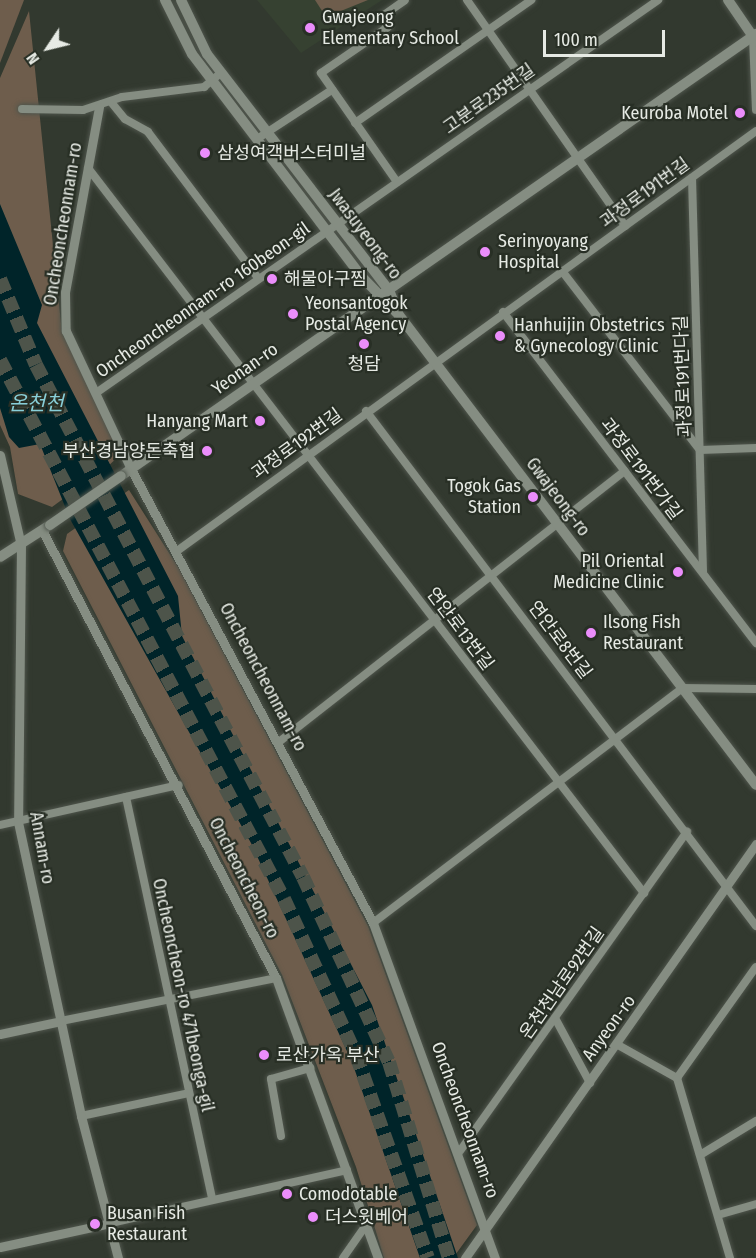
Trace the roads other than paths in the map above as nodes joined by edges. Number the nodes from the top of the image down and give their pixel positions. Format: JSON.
{"nodes":[{"id":1,"x":165,"y":0,"type":"edge"},
{"id":2,"x":181,"y":0,"type":"edge"},
{"id":3,"x":405,"y":0,"type":"edge"},
{"id":4,"x":467,"y":0,"type":"edge"},
{"id":5,"x":531,"y":0,"type":"edge"},
{"id":6,"x":657,"y":0,"type":"edge"},
{"id":7,"x":728,"y":0,"type":"edge"},
{"id":8,"x":488,"y":30,"type":"junction"},
{"id":9,"x":755,"y":37,"type":"edge"},
{"id":10,"x":222,"y":72,"type":"junction"},
{"id":11,"x":212,"y":80,"type":"junction"},
{"id":12,"x":530,"y":89,"type":"junction"},
{"id":13,"x":332,"y":90,"type":"junction"},
{"id":14,"x":111,"y":102,"type":"junction"},
{"id":15,"x":99,"y":107,"type":"junction"},
{"id":16,"x":22,"y":109,"type":"dead end"},
{"id":17,"x":756,"y":110,"type":"edge"},
{"id":18,"x":355,"y":123,"type":"junction"},
{"id":19,"x":756,"y":131,"type":"edge"},
{"id":20,"x":267,"y":132,"type":"junction"},
{"id":21,"x":256,"y":139,"type":"junction"},
{"id":22,"x":578,"y":158,"type":"junction"},
{"id":23,"x":88,"y":168,"type":"junction"},
{"id":24,"x":692,"y":178,"type":"junction"},
{"id":25,"x":397,"y":182,"type":"junction"},
{"id":26,"x":625,"y":226,"type":"junction"},
{"id":27,"x":332,"y":227,"type":"junction"},
{"id":28,"x":562,"y":271,"type":"junction"},
{"id":29,"x":258,"y":278,"type":"junction"},
{"id":30,"x":389,"y":290,"type":"junction"},
{"id":31,"x":378,"y":297,"type":"junction"},
{"id":32,"x":503,"y":312,"type":"junction"},
{"id":33,"x":399,"y":315,"type":"junction"},
{"id":34,"x":202,"y":316,"type":"junction"},
{"id":35,"x":434,"y":362,"type":"junction"},
{"id":36,"x":253,"y":383,"type":"junction"},
{"id":37,"x":96,"y":393,"type":"junction"},
{"id":38,"x":366,"y":411,"type":"junction"},
{"id":39,"x":756,"y":448,"type":"edge"},
{"id":40,"x":700,"y":450,"type":"junction"},
{"id":41,"x":308,"y":454,"type":"junction"},
{"id":42,"x":0,"y":455,"type":"edge"},
{"id":43,"x":131,"y":469,"type":"junction"},
{"id":44,"x":624,"y":471,"type":"junction"},
{"id":45,"x":557,"y":523,"type":"junction"},
{"id":46,"x":45,"y":528,"type":"junction"},
{"id":47,"x":21,"y":545,"type":"junction"},
{"id":48,"x":177,"y":551,"type":"junction"},
{"id":49,"x":0,"y":557,"type":"edge"},
{"id":50,"x":703,"y":574,"type":"junction"},
{"id":51,"x":491,"y":575,"type":"junction"},
{"id":52,"x":434,"y":618,"type":"junction"},
{"id":53,"x":756,"y":643,"type":"edge"},
{"id":54,"x":683,"y":688,"type":"junction"},
{"id":55,"x":756,"y":689,"type":"edge"},
{"id":56,"x":615,"y":737,"type":"junction"},
{"id":57,"x":279,"y":742,"type":"junction"},
{"id":58,"x":558,"y":780,"type":"junction"},
{"id":59,"x":179,"y":785,"type":"junction"},
{"id":60,"x":756,"y":785,"type":"edge"},
{"id":61,"x":126,"y":797,"type":"junction"},
{"id":62,"x":18,"y":822,"type":"junction"},
{"id":63,"x":0,"y":825,"type":"edge"},
{"id":64,"x":687,"y":831,"type":"junction"},
{"id":65,"x":756,"y":844,"type":"edge"},
{"id":66,"x":730,"y":888,"type":"junction"},
{"id":67,"x":644,"y":893,"type":"junction"},
{"id":68,"x":373,"y":923,"type":"junction"},
{"id":69,"x":756,"y":926,"type":"edge"},
{"id":70,"x":756,"y":967,"type":"edge"},
{"id":71,"x":276,"y":978,"type":"junction"},
{"id":72,"x":169,"y":999,"type":"junction"},
{"id":73,"x":555,"y":1018,"type":"junction"},
{"id":74,"x":61,"y":1021,"type":"junction"},
{"id":75,"x":0,"y":1034,"type":"edge"},
{"id":76,"x":618,"y":1045,"type":"junction"},
{"id":77,"x":310,"y":1068,"type":"junction"},
{"id":78,"x":678,"y":1078,"type":"junction"},
{"id":79,"x":590,"y":1083,"type":"junction"},
{"id":80,"x":189,"y":1093,"type":"junction"},
{"id":81,"x":81,"y":1116,"type":"junction"},
{"id":82,"x":756,"y":1121,"type":"edge"},
{"id":83,"x":280,"y":1136,"type":"dead end"},
{"id":84,"x":460,"y":1151,"type":"junction"},
{"id":85,"x":700,"y":1155,"type":"junction"},
{"id":86,"x":347,"y":1170,"type":"junction"},
{"id":87,"x":212,"y":1199,"type":"junction"},
{"id":88,"x":756,"y":1204,"type":"edge"},
{"id":89,"x":718,"y":1215,"type":"junction"},
{"id":90,"x":106,"y":1224,"type":"junction"},
{"id":91,"x":366,"y":1225,"type":"junction"},
{"id":92,"x":486,"y":1228,"type":"junction"},
{"id":93,"x":0,"y":1247,"type":"edge"},
{"id":94,"x":118,"y":1258,"type":"edge"},
{"id":95,"x":343,"y":1258,"type":"edge"},
{"id":96,"x":378,"y":1258,"type":"edge"},
{"id":97,"x":465,"y":1258,"type":"edge"},
{"id":98,"x":495,"y":1258,"type":"edge"},
{"id":99,"x":730,"y":1258,"type":"edge"}],
"edges":[{"from":1,"to":11,"type":"main road","name":"Jwasuyeong-ro"},
{"from":2,"to":10,"type":"main road","name":"Jwasuyeong-ro"},
{"from":3,"to":13,"type":"street"},
{"from":4,"to":8,"type":"street"},
{"from":5,"to":8,"type":"street"},
{"from":6,"to":12,"type":"street","name":"고분로235번길"},
{"from":7,"to":9,"type":"main road"},
{"from":8,"to":12,"type":"street"},
{"from":8,"to":18,"type":"street"},
{"from":9,"to":17,"type":"street"},
{"from":9,"to":22,"type":"main road"},
{"from":10,"to":11,"type":"street"},
{"from":10,"to":20,"type":"main road","name":"Jwasuyeong-ro"},
{"from":11,"to":14,"type":"street"},
{"from":11,"to":21,"type":"main road","name":"Jwasuyeong-ro"},
{"from":12,"to":22,"type":"street"},
{"from":12,"to":25,"type":"street","name":"고분로235번길"},
{"from":13,"to":18,"type":"street"},
{"from":13,"to":20,"type":"street"},
{"from":14,"to":15,"type":"street"},
{"from":14,"to":29,"type":"street"},
{"from":15,"to":16,"type":"street"},
{"from":15,"to":23,"type":"street","name":"Oncheoncheonnam-ro"},
{"from":18,"to":25,"type":"street"},
{"from":19,"to":24,"type":"street","name":"과정로191번길"},
{"from":20,"to":21,"type":"street"},
{"from":20,"to":27,"type":"main road","name":"Jwasuyeong-ro"},
{"from":21,"to":27,"type":"main road","name":"Jwasuyeong-ro"},
{"from":22,"to":26,"type":"street"},
{"from":22,"to":30,"type":"main road"},
{"from":23,"to":34,"type":"street","name":"연안로13번길"},
{"from":23,"to":37,"type":"street","name":"Oncheoncheonnam-ro"},
{"from":24,"to":26,"type":"street","name":"과정로191번길"},
{"from":24,"to":40,"type":"street","name":"과정로191번다길"},
{"from":25,"to":27,"type":"street","name":"고분로235번길"},
{"from":26,"to":28,"type":"street","name":"과정로191번길"},
{"from":27,"to":29,"type":"street","name":"Oncheoncheonnam-ro 160beon-gil"},
{"from":27,"to":30,"type":"main road","name":"Jwasuyeong-ro"},
{"from":27,"to":31,"type":"main road","name":"Jwasuyeong-ro"},
{"from":28,"to":32,"type":"street","name":"과정로191번길"},
{"from":28,"to":40,"type":"street"},
{"from":29,"to":34,"type":"street","name":"Oncheoncheonnam-ro 160beon-gil"},
{"from":30,"to":31,"type":"main road"},
{"from":30,"to":33,"type":"main road","name":"Jwasuyeong-ro"},
{"from":31,"to":33,"type":"main road","name":"Jwasuyeong-ro"},
{"from":31,"to":36,"type":"main road","name":"Yeonan-ro"},
{"from":32,"to":35,"type":"street","name":"과정로191번길"},
{"from":32,"to":44,"type":"street","name":"과정로191번가길"},
{"from":33,"to":35,"type":"main road","name":"Gwajeong-ro"},
{"from":34,"to":36,"type":"street","name":"연안로13번길"},
{"from":34,"to":37,"type":"street","name":"Oncheoncheonnam-ro 160beon-gil"},
{"from":35,"to":38,"type":"street","name":"과정로192번길"},
{"from":35,"to":45,"type":"main road","name":"Gwajeong-ro"},
{"from":36,"to":41,"type":"street","name":"연안로13번길"},
{"from":36,"to":43,"type":"main road","name":"Yeonan-ro"},
{"from":37,"to":43,"type":"street","name":"Oncheoncheonnam-ro"},
{"from":38,"to":41,"type":"street","name":"과정로192번길"},
{"from":38,"to":51,"type":"street","name":"연안로8번길"},
{"from":39,"to":40,"type":"street"},
{"from":40,"to":50,"type":"street","name":"과정로191번다길"},
{"from":41,"to":48,"type":"street","name":"과정로192번길"},
{"from":41,"to":52,"type":"street","name":"연안로13번길"},
{"from":42,"to":47,"type":"street"},
{"from":43,"to":46,"type":"main road","name":"Yeonan-ro","bridge":true},
{"from":43,"to":48,"type":"street","name":"Oncheoncheonnam-ro"},
{"from":44,"to":45,"type":"street"},
{"from":44,"to":50,"type":"street","name":"과정로191번가길"},
{"from":45,"to":51,"type":"street"},
{"from":45,"to":54,"type":"main road","name":"Gwajeong-ro"},
{"from":46,"to":47,"type":"main road"},
{"from":46,"to":59,"type":"street","name":"Oncheoncheon-ro"},
{"from":47,"to":49,"type":"main road"},
{"from":47,"to":62,"type":"street","name":"Annam-ro"},
{"from":48,"to":57,"type":"street","name":"Oncheoncheonnam-ro"},
{"from":50,"to":53,"type":"street","name":"과정로191번가길"},
{"from":51,"to":52,"type":"street"},
{"from":51,"to":56,"type":"street","name":"연안로8번길"},
{"from":52,"to":57,"type":"street"},
{"from":52,"to":58,"type":"street","name":"연안로13번길"},
{"from":54,"to":55,"type":"street"},
{"from":54,"to":56,"type":"street"},
{"from":54,"to":60,"type":"main road","name":"Gwajeong-ro"},
{"from":56,"to":58,"type":"street"},
{"from":56,"to":64,"type":"street","name":"연안로8번길"},
{"from":57,"to":68,"type":"street","name":"Oncheoncheonnam-ro"},
{"from":58,"to":67,"type":"street","name":"연안로13번길"},
{"from":58,"to":68,"type":"street"},
{"from":59,"to":61,"type":"street"},
{"from":59,"to":71,"type":"street","name":"Oncheoncheon-ro"},
{"from":61,"to":62,"type":"street"},
{"from":61,"to":72,"type":"street","name":"Oncheoncheon-ro 471beonga-gil"},
{"from":62,"to":63,"type":"street"},
{"from":62,"to":74,"type":"street","name":"Annam-ro"},
{"from":64,"to":66,"type":"street","name":"연안로8번길"},
{"from":64,"to":67,"type":"street","name":"온천천남로92번길"},
{"from":65,"to":66,"type":"street","name":"Anyeon-ro"},
{"from":66,"to":69,"type":"street","name":"연안로8번길"},
{"from":66,"to":76,"type":"street","name":"Anyeon-ro"},
{"from":67,"to":73,"type":"street","name":"온천천남로92번길"},
{"from":68,"to":84,"type":"street","name":"Oncheoncheonnam-ro"},
{"from":70,"to":78,"type":"street"},
{"from":71,"to":72,"type":"street"},
{"from":71,"to":77,"type":"street","name":"Oncheoncheon-ro"},
{"from":72,"to":74,"type":"street"},
{"from":72,"to":80,"type":"street","name":"Oncheoncheon-ro 471beonga-gil"},
{"from":73,"to":79,"type":"street"},
{"from":73,"to":84,"type":"street","name":"온천천남로92번길"},
{"from":74,"to":75,"type":"street"},
{"from":74,"to":81,"type":"street","name":"Annam-ro"},
{"from":76,"to":78,"type":"street"},
{"from":76,"to":79,"type":"street","name":"Anyeon-ro"},
{"from":77,"to":83,"type":"street"},
{"from":77,"to":86,"type":"street","name":"Oncheoncheon-ro"},
{"from":78,"to":85,"type":"street"},
{"from":79,"to":92,"type":"street","name":"Anyeon-ro"},
{"from":80,"to":81,"type":"street"},
{"from":80,"to":87,"type":"street","name":"Oncheoncheon-ro 471beonga-gil"},
{"from":81,"to":90,"type":"street","name":"Annam-ro"},
{"from":82,"to":85,"type":"street"},
{"from":84,"to":92,"type":"street","name":"Oncheoncheonnam-ro"},
{"from":85,"to":89,"type":"street"},
{"from":86,"to":87,"type":"street"},
{"from":86,"to":91,"type":"street","name":"Oncheoncheon-ro"},
{"from":87,"to":90,"type":"street"},
{"from":88,"to":89,"type":"street"},
{"from":89,"to":99,"type":"street"},
{"from":90,"to":93,"type":"street"},
{"from":90,"to":94,"type":"street","name":"Annam-ro"},
{"from":91,"to":95,"type":"street"},
{"from":91,"to":96,"type":"street","name":"Oncheoncheon-ro"},
{"from":92,"to":97,"type":"street","name":"Anyeon-ro"},
{"from":92,"to":98,"type":"street","name":"Oncheoncheonnam-ro"}]}
